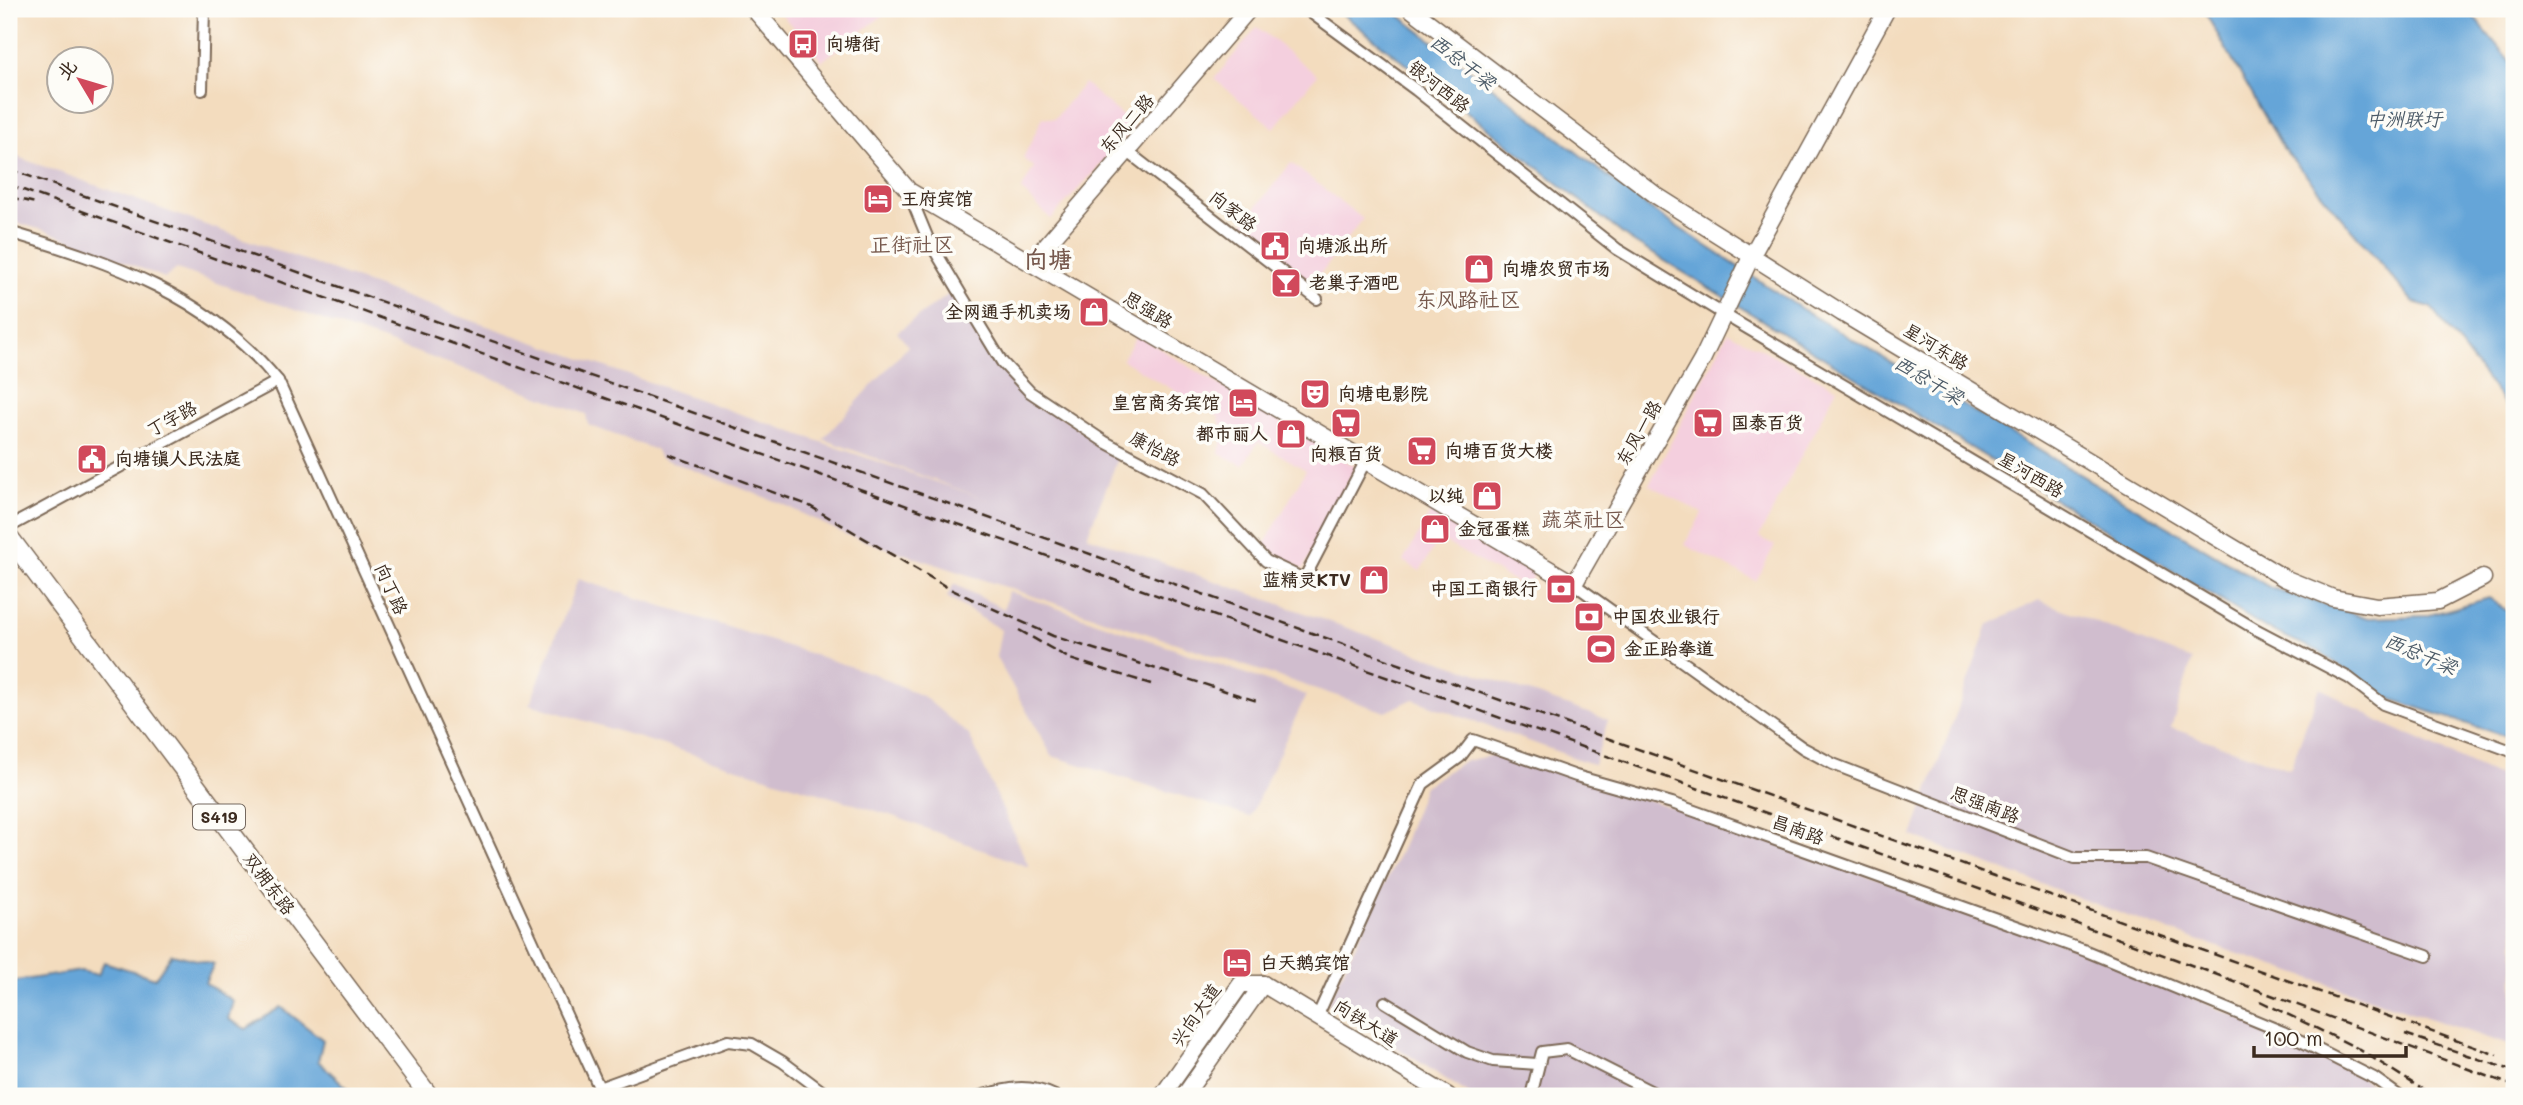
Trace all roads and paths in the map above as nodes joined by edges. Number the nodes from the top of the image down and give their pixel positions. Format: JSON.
{"nodes":[{"id":1,"x":204,"y":9,"type":"edge"},
{"id":2,"x":754,"y":9,"type":"edge"},
{"id":3,"x":1249,"y":9,"type":"edge"},
{"id":4,"x":1306,"y":9,"type":"edge"},
{"id":5,"x":1411,"y":9,"type":"edge"},
{"id":6,"x":1887,"y":9,"type":"edge"},
{"id":7,"x":201,"y":90,"type":"dead end"},
{"id":8,"x":1128,"y":152,"type":"junction"},
{"id":9,"x":909,"y":191,"type":"junction"},
{"id":10,"x":1548,"y":194,"type":"joint"},
{"id":11,"x":9,"y":232,"type":"edge"},
{"id":12,"x":1031,"y":263,"type":"junction"},
{"id":13,"x":1749,"y":263,"type":"junction"},
{"id":14,"x":1317,"y":299,"type":"dead end"},
{"id":15,"x":1725,"y":315,"type":"junction"},
{"id":16,"x":278,"y":382,"type":"junction"},
{"id":17,"x":1366,"y":460,"type":"junction"},
{"id":18,"x":9,"y":527,"type":"edge"},
{"id":19,"x":9,"y":537,"type":"edge"},
{"id":20,"x":2483,"y":578,"type":"dead end"},
{"id":21,"x":1574,"y":584,"type":"junction"},
{"id":22,"x":2514,"y":752,"type":"edge"},
{"id":23,"x":2427,"y":956,"type":"dead end"},
{"id":24,"x":1263,"y":984,"type":"junction"},
{"id":25,"x":1385,"y":1002,"type":"dead end"},
{"id":26,"x":1318,"y":1015,"type":"junction"},
{"id":27,"x":1537,"y":1064,"type":"junction"},
{"id":28,"x":601,"y":1092,"type":"edge"},
{"id":29,"x":429,"y":1096,"type":"edge"},
{"id":30,"x":847,"y":1096,"type":"edge"},
{"id":31,"x":980,"y":1096,"type":"edge"},
{"id":32,"x":1055,"y":1096,"type":"edge"},
{"id":33,"x":1162,"y":1096,"type":"edge"},
{"id":34,"x":1184,"y":1096,"type":"edge"},
{"id":35,"x":1448,"y":1096,"type":"edge"},
{"id":36,"x":1531,"y":1096,"type":"edge"},
{"id":37,"x":1660,"y":1096,"type":"edge"},
{"id":38,"x":2399,"y":1096,"type":"edge"}],
"edges":[{"from":1,"to":7,"type":"street"},
{"from":2,"to":9,"type":"street","name":"思强路"},
{"from":3,"to":8,"type":"street","name":"东风二路"},
{"from":4,"to":10,"type":"street","name":"银河西路"},
{"from":5,"to":13,"type":"street","name":"星河东路"},
{"from":6,"to":13,"type":"street"},
{"from":8,"to":12,"type":"street","name":"东风二路"},
{"from":8,"to":14,"type":"street","name":"向家路"},
{"from":9,"to":12,"type":"street","name":"思强路"},
{"from":9,"to":17,"type":"street","name":"康怡路"},
{"from":10,"to":15,"type":"street","name":"星河西路"},
{"from":11,"to":16,"type":"street","name":"向丁路"},
{"from":12,"to":17,"type":"street","name":"思强路"},
{"from":13,"to":15,"type":"street","name":"东风一路"},
{"from":13,"to":20,"type":"street","name":"星河东路"},
{"from":15,"to":21,"type":"street","name":"东风一路"},
{"from":15,"to":22,"type":"street","name":"星河西路"},
{"from":16,"to":18,"type":"street","name":"丁字路"},
{"from":16,"to":28,"type":"street","name":"向丁路"},
{"from":17,"to":21,"type":"street","name":"思强路"},
{"from":19,"to":29,"type":"main road","name":"双拥东路","number":"S419"},
{"from":21,"to":23,"type":"street","name":"思强南路"},
{"from":24,"to":26,"type":"street","name":"向铁大道"},
{"from":24,"to":33,"type":"street","name":"兴向大道"},
{"from":24,"to":34,"type":"street"},
{"from":25,"to":27,"type":"street"},
{"from":26,"to":35,"type":"street","name":"向铁大道"},
{"from":26,"to":38,"type":"street","name":"昌南路"},
{"from":27,"to":36,"type":"street"},
{"from":27,"to":37,"type":"street"},
{"from":28,"to":30,"type":"street"},
{"from":31,"to":32,"type":"street"}]}
